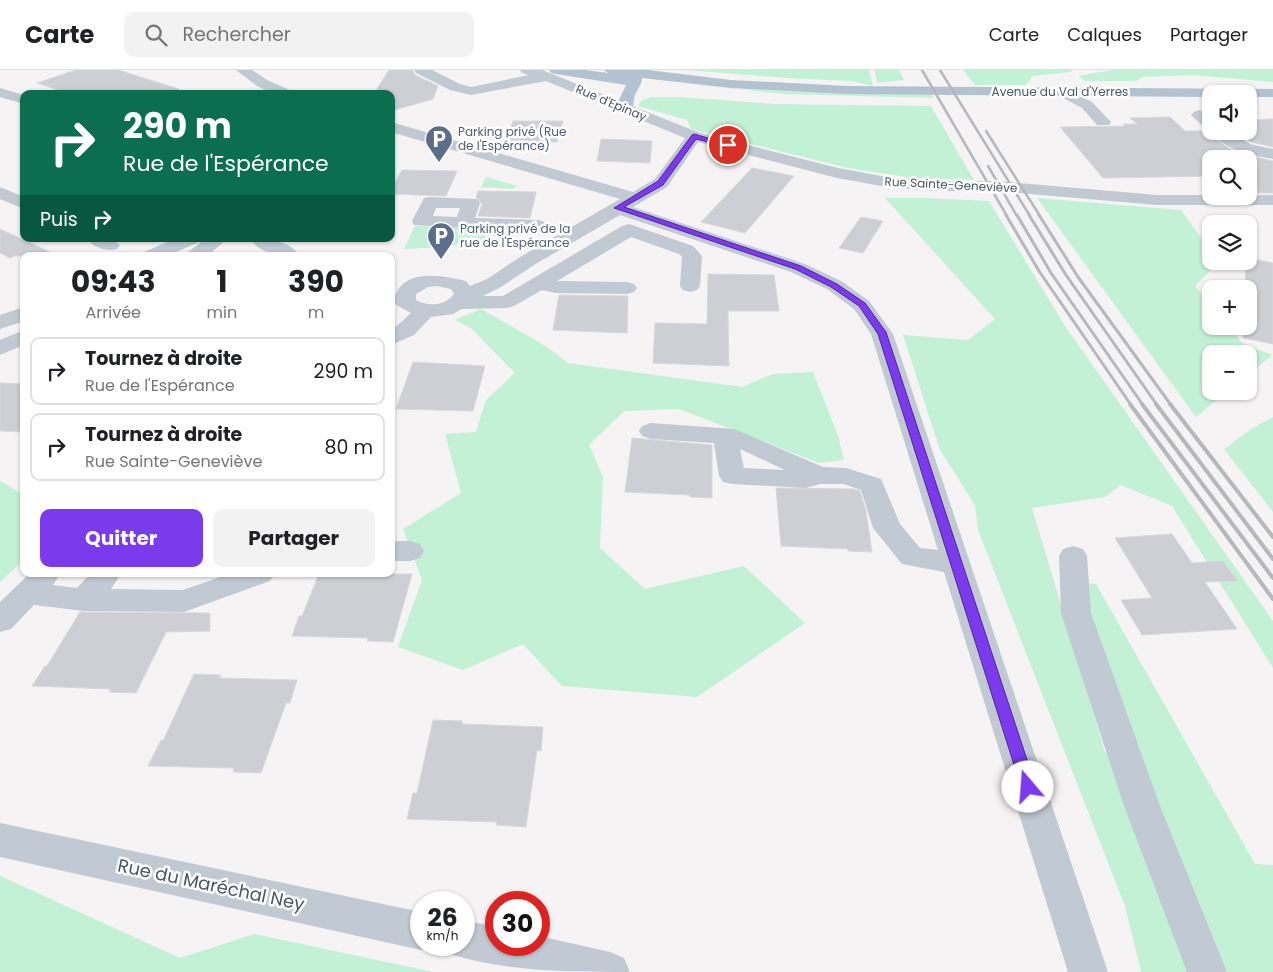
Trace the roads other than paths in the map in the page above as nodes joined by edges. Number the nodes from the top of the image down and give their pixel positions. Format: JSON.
{"nodes":[{"id":1,"x":243,"y":70,"type":"edge"},
{"id":2,"x":421,"y":70,"type":"edge"},
{"id":3,"x":528,"y":70,"type":"edge"},
{"id":4,"x":552,"y":73,"type":"edge"},
{"id":5,"x":612,"y":75,"type":"edge"},
{"id":6,"x":634,"y":78,"type":"junction"},
{"id":7,"x":679,"y":89,"type":"junction"},
{"id":8,"x":278,"y":90,"type":"edge"},
{"id":9,"x":1061,"y":91,"type":"junction"},
{"id":10,"x":0,"y":92,"type":"edge"},
{"id":11,"x":1273,"y":93,"type":"edge"},
{"id":12,"x":20,"y":99,"type":"edge"},
{"id":13,"x":1257,"y":99,"type":"edge"},
{"id":14,"x":1273,"y":99,"type":"edge"},
{"id":15,"x":605,"y":100,"type":"junction"},
{"id":16,"x":1080,"y":100,"type":"junction"},
{"id":17,"x":1202,"y":100,"type":"edge"},
{"id":18,"x":626,"y":103,"type":"junction"},
{"id":19,"x":1199,"y":115,"type":"dead end"},
{"id":20,"x":1202,"y":118,"type":"edge"},
{"id":21,"x":1103,"y":122,"type":"dead end"},
{"id":22,"x":395,"y":128,"type":"edge"},
{"id":23,"x":694,"y":136,"type":"junction"},
{"id":24,"x":1229,"y":140,"type":"edge"},
{"id":25,"x":1273,"y":154,"type":"edge"},
{"id":26,"x":0,"y":192,"type":"edge"},
{"id":27,"x":1273,"y":200,"type":"edge"},
{"id":28,"x":20,"y":202,"type":"edge"},
{"id":29,"x":626,"y":203,"type":"junction"},
{"id":30,"x":464,"y":223,"type":"dead end"},
{"id":31,"x":538,"y":226,"type":"dead end"},
{"id":32,"x":183,"y":242,"type":"edge"},
{"id":33,"x":213,"y":242,"type":"edge"},
{"id":34,"x":265,"y":242,"type":"edge"},
{"id":35,"x":696,"y":243,"type":"junction"},
{"id":36,"x":160,"y":252,"type":"edge"},
{"id":37,"x":200,"y":252,"type":"edge"},
{"id":38,"x":283,"y":252,"type":"edge"},
{"id":39,"x":527,"y":261,"type":"junction"},
{"id":40,"x":540,"y":283,"type":"junction"},
{"id":41,"x":408,"y":286,"type":"edge"},
{"id":42,"x":690,"y":286,"type":"dead end"},
{"id":43,"x":627,"y":288,"type":"dead end"},
{"id":44,"x":460,"y":300,"type":"junction"},
{"id":45,"x":426,"y":310,"type":"junction"},
{"id":46,"x":20,"y":315,"type":"edge"},
{"id":47,"x":0,"y":324,"type":"edge"},
{"id":48,"x":395,"y":336,"type":"edge"},
{"id":49,"x":20,"y":339,"type":"edge"},
{"id":50,"x":0,"y":348,"type":"edge"},
{"id":51,"x":652,"y":431,"type":"dead end"},
{"id":52,"x":725,"y":437,"type":"junction"},
{"id":53,"x":819,"y":475,"type":"junction"},
{"id":54,"x":1073,"y":556,"type":"dead end"},
{"id":55,"x":956,"y":563,"type":"junction"},
{"id":56,"x":104,"y":577,"type":"edge"},
{"id":57,"x":252,"y":577,"type":"edge"},
{"id":58,"x":36,"y":583,"type":"edge"},
{"id":59,"x":84,"y":600,"type":"junction"},
{"id":60,"x":0,"y":621,"type":"edge"},
{"id":61,"x":0,"y":840,"type":"edge"},
{"id":62,"x":410,"y":929,"type":"edge"},
{"id":63,"x":475,"y":942,"type":"edge"},
{"id":64,"x":610,"y":972,"type":"edge"},
{"id":65,"x":1088,"y":972,"type":"edge"},
{"id":66,"x":1207,"y":972,"type":"edge"}],
"edges":[{"from":1,"to":8,"type":"street"},
{"from":2,"to":4,"type":"street"},
{"from":3,"to":4,"type":"street","name":"Rue d'Epinay"},
{"from":4,"to":5,"type":"main road"},
{"from":4,"to":15,"type":"street","name":"Rue d'Epinay"},
{"from":5,"to":6,"type":"main road"},
{"from":5,"to":15,"type":"main road"},
{"from":6,"to":7,"type":"main road"},
{"from":6,"to":9,"type":"main road","name":"Avenue du Val d'Yerres"},
{"from":6,"to":18,"type":"main road"},
{"from":7,"to":16,"type":"main road","name":"Avenue du Val d'Yerres"},
{"from":7,"to":18,"type":"main road"},
{"from":9,"to":11,"type":"main road","name":"Avenue du Val d'Yerres"},
{"from":9,"to":16,"type":"street"},
{"from":10,"to":12,"type":"street"},
{"from":13,"to":14,"type":"main road"},
{"from":15,"to":18,"type":"street","name":"Rue d'Epinay"},
{"from":16,"to":17,"type":"main road","name":"Avenue du Val d'Yerres"},
{"from":16,"to":21,"type":"street"},
{"from":18,"to":23,"type":"street","name":"Rue d'Epinay"},
{"from":19,"to":20,"type":"street"},
{"from":22,"to":29,"type":"street"},
{"from":23,"to":27,"type":"street","name":"Rue Sainte-Geneviève"},
{"from":23,"to":29,"type":"street"},
{"from":24,"to":25,"type":"street"},
{"from":26,"to":28,"type":"street"},
{"from":29,"to":35,"type":"street"},
{"from":29,"to":39,"type":"street"},
{"from":30,"to":31,"type":"street"},
{"from":32,"to":36,"type":"street"},
{"from":33,"to":37,"type":"street"},
{"from":34,"to":38,"type":"street"},
{"from":35,"to":40,"type":"street"},
{"from":35,"to":42,"type":"street"},
{"from":35,"to":55,"type":"street"},
{"from":39,"to":41,"type":"street"},
{"from":39,"to":44,"type":"street"},
{"from":40,"to":43,"type":"street"},
{"from":40,"to":44,"type":"street"},
{"from":41,"to":44,"type":"street"},
{"from":41,"to":45,"type":"street"},
{"from":44,"to":45,"type":"street"},
{"from":45,"to":48,"type":"street"},
{"from":46,"to":47,"type":"street"},
{"from":49,"to":50,"type":"street"},
{"from":51,"to":52,"type":"street"},
{"from":52,"to":53,"type":"street"},
{"from":52,"to":53,"type":"street"},
{"from":53,"to":55,"type":"street"},
{"from":54,"to":66,"type":"street"},
{"from":55,"to":65,"type":"street"},
{"from":56,"to":59,"type":"street"},
{"from":57,"to":59,"type":"street"},
{"from":58,"to":59,"type":"street"},
{"from":58,"to":60,"type":"street"},
{"from":61,"to":62,"type":"street","name":"Rue du Maréchal Ney"},
{"from":63,"to":64,"type":"street"}]}
